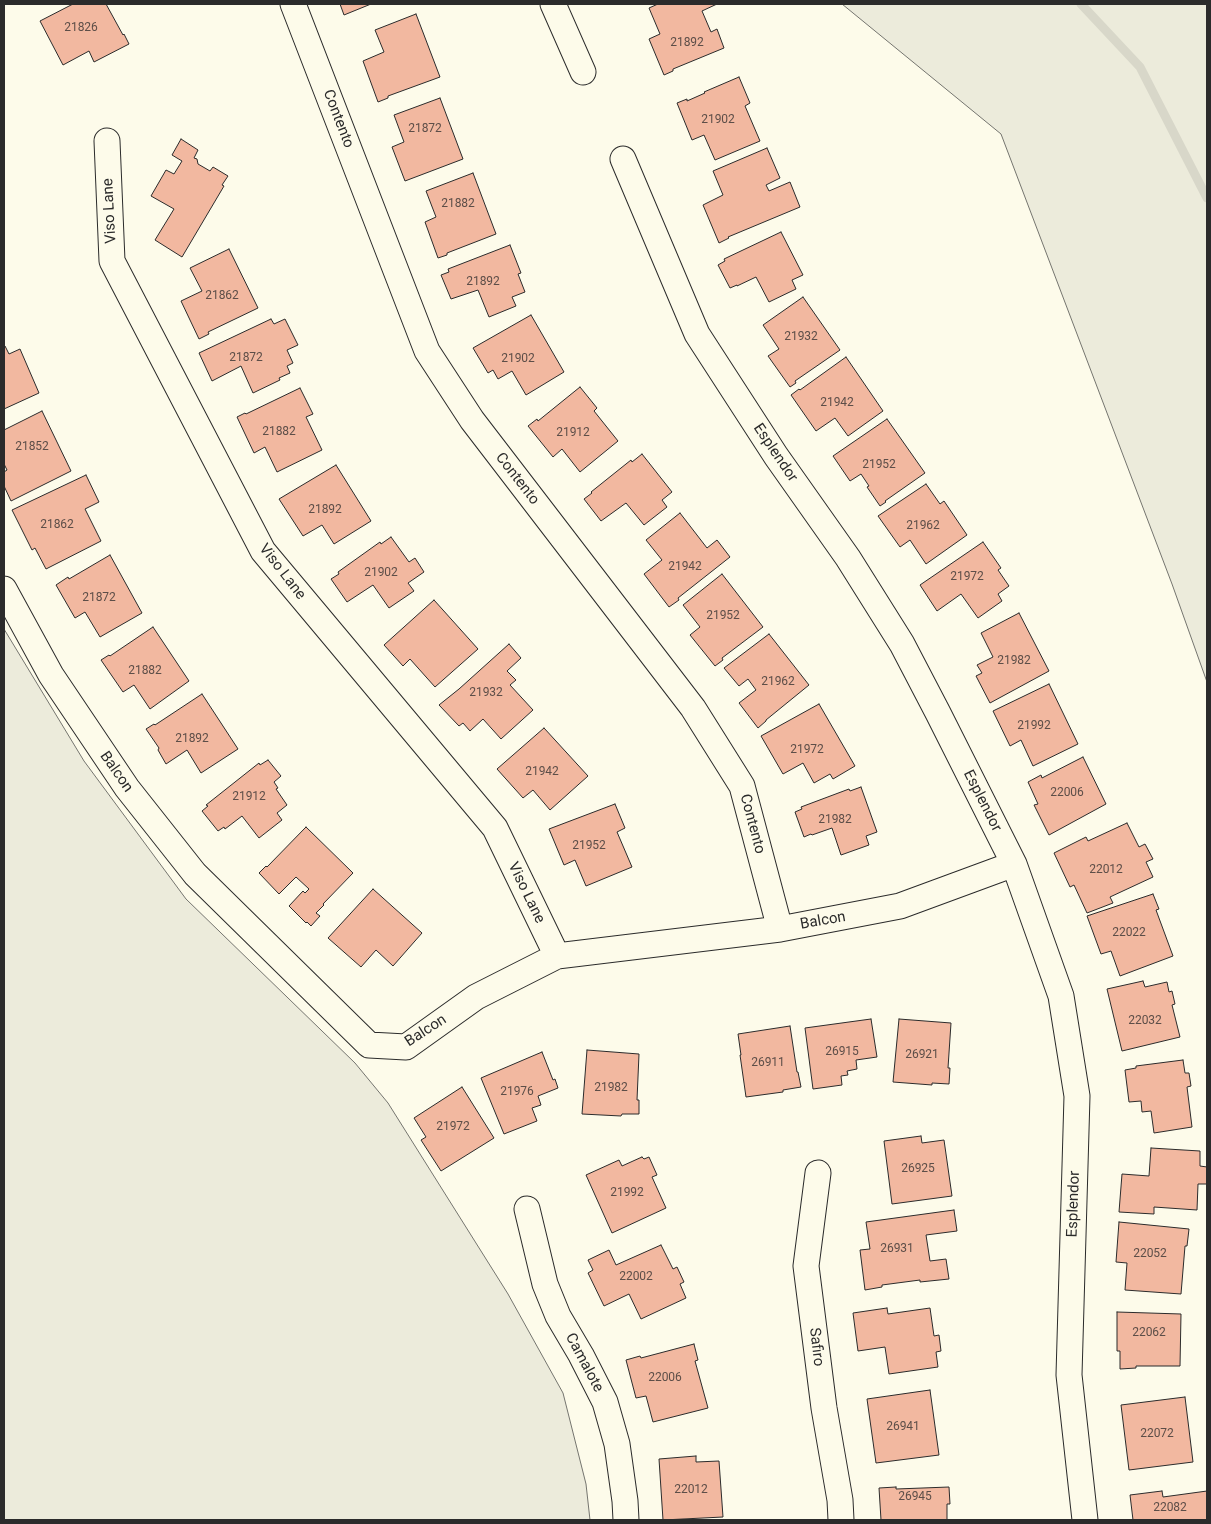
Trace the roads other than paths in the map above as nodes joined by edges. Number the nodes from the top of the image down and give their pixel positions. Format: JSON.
{"nodes":[{"id":1,"x":293,"y":4,"type":"edge"},
{"id":2,"x":553,"y":4,"type":"edge"},
{"id":3,"x":583,"y":72,"type":"dead end"},
{"id":4,"x":107,"y":141,"type":"dead end"},
{"id":5,"x":623,"y":159,"type":"dead end"},
{"id":6,"x":4,"y":589,"type":"edge"},
{"id":7,"x":1014,"y":864,"type":"junction"},
{"id":8,"x":780,"y":928,"type":"junction"},
{"id":9,"x":558,"y":956,"type":"junction"},
{"id":10,"x":818,"y":1173,"type":"dead end"},
{"id":11,"x":527,"y":1209,"type":"dead end"},
{"id":12,"x":626,"y":1520,"type":"edge"},
{"id":13,"x":842,"y":1520,"type":"edge"},
{"id":14,"x":1086,"y":1520,"type":"edge"}],
"edges":[{"from":1,"to":8,"type":"street","name":"Contento"},
{"from":2,"to":3,"type":"street"},
{"from":4,"to":9,"type":"street","name":"Viso Lane"},
{"from":5,"to":7,"type":"street","name":"Esplendor"},
{"from":6,"to":9,"type":"street","name":"Balcon"},
{"from":7,"to":8,"type":"street","name":"Balcon"},
{"from":7,"to":14,"type":"street","name":"Esplendor"},
{"from":8,"to":9,"type":"street","name":"Balcon"},
{"from":10,"to":13,"type":"street","name":"Safiro"},
{"from":11,"to":12,"type":"street","name":"Camalote"}]}
